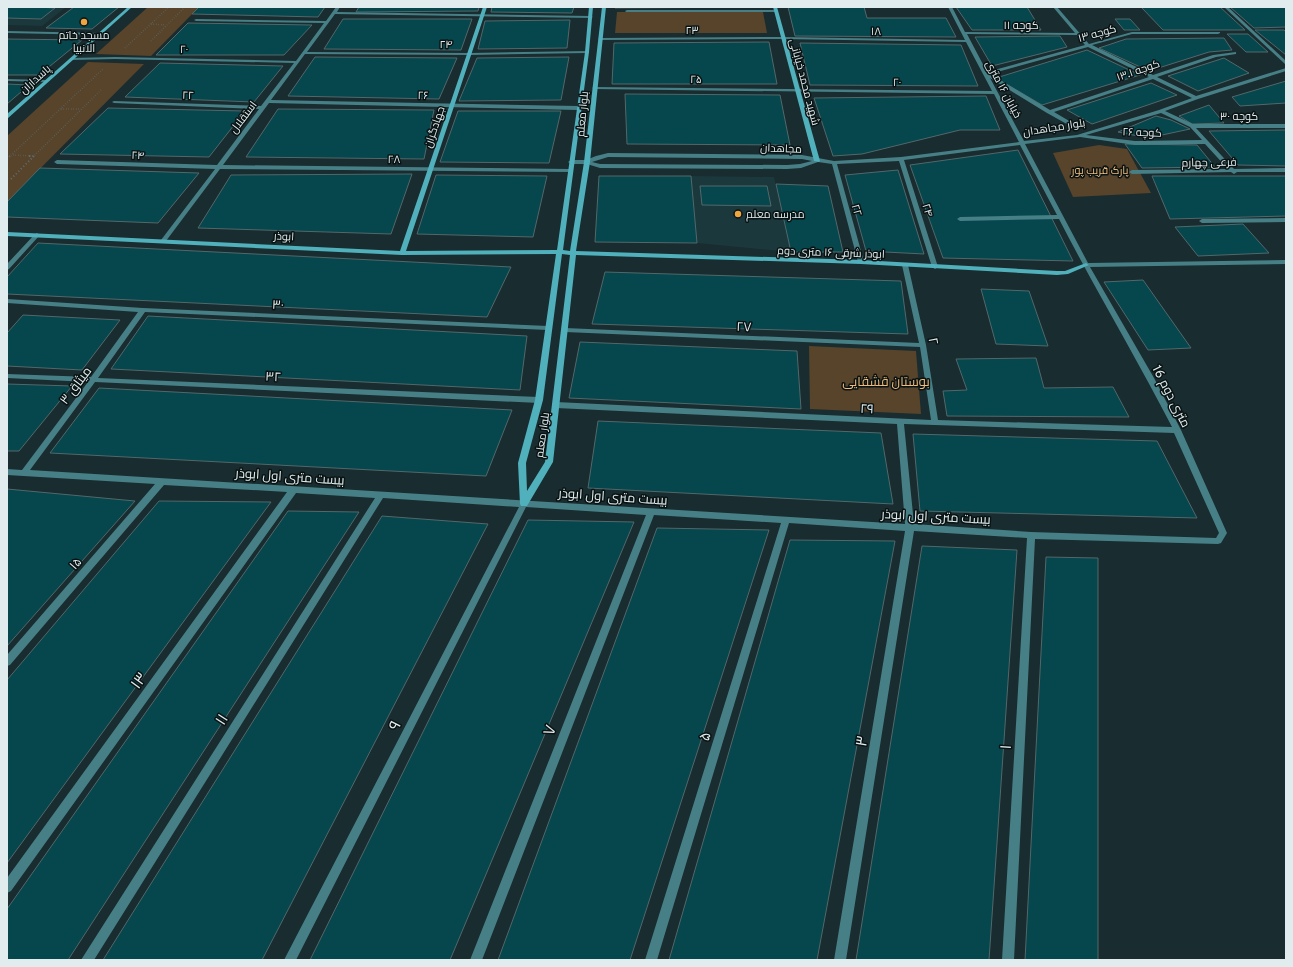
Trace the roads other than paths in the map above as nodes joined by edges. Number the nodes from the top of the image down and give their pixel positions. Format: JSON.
{"nodes":[{"id":1,"x":130,"y":7,"type":"edge"},
{"id":2,"x":338,"y":7,"type":"edge"},
{"id":3,"x":485,"y":7,"type":"edge"},
{"id":4,"x":592,"y":7,"type":"edge"},
{"id":5,"x":604,"y":7,"type":"edge"},
{"id":6,"x":950,"y":7,"type":"edge"},
{"id":7,"x":1056,"y":7,"type":"edge"},
{"id":8,"x":1226,"y":7,"type":"edge"},
{"id":9,"x":776,"y":9,"type":"edge"},
{"id":10,"x":627,"y":11,"type":"dead end"},
{"id":11,"x":334,"y":13,"type":"junction"},
{"id":12,"x":482,"y":17,"type":"junction"},
{"id":13,"x":590,"y":17,"type":"junction"},
{"id":14,"x":196,"y":20,"type":"dead end"},
{"id":15,"x":327,"y":22,"type":"junction"},
{"id":16,"x":601,"y":29,"type":"junction"},
{"id":17,"x":589,"y":30,"type":"junction"},
{"id":18,"x":7,"y":32,"type":"edge"},
{"id":19,"x":1218,"y":32,"type":"dead end"},
{"id":20,"x":963,"y":33,"type":"junction"},
{"id":21,"x":98,"y":34,"type":"junction"},
{"id":22,"x":1079,"y":34,"type":"junction"},
{"id":23,"x":783,"y":38,"type":"junction"},
{"id":24,"x":600,"y":39,"type":"junction"},
{"id":25,"x":968,"y":41,"type":"junction"},
{"id":26,"x":1088,"y":45,"type":"junction"},
{"id":27,"x":587,"y":52,"type":"junction"},
{"id":28,"x":304,"y":53,"type":"junction"},
{"id":29,"x":1234,"y":53,"type":"dead end"},
{"id":30,"x":470,"y":54,"type":"junction"},
{"id":31,"x":72,"y":59,"type":"junction"},
{"id":32,"x":296,"y":62,"type":"junction"},
{"id":33,"x":1286,"y":64,"type":"edge"},
{"id":34,"x":1286,"y":68,"type":"edge"},
{"id":35,"x":985,"y":74,"type":"junction"},
{"id":36,"x":1152,"y":76,"type":"junction"},
{"id":37,"x":7,"y":80,"type":"edge"},
{"id":38,"x":46,"y":81,"type":"junction"},
{"id":39,"x":594,"y":88,"type":"junction"},
{"id":40,"x":798,"y":90,"type":"junction"},
{"id":41,"x":995,"y":93,"type":"junction"},
{"id":42,"x":1196,"y":98,"type":"junction"},
{"id":43,"x":268,"y":101,"type":"junction"},
{"id":44,"x":114,"y":102,"type":"dead end"},
{"id":45,"x":452,"y":105,"type":"junction"},
{"id":46,"x":262,"y":108,"type":"junction"},
{"id":47,"x":578,"y":108,"type":"junction"},
{"id":48,"x":1161,"y":111,"type":"junction"},
{"id":49,"x":1049,"y":112,"type":"junction"},
{"id":50,"x":7,"y":117,"type":"edge"},
{"id":51,"x":1074,"y":126,"type":"dead end"},
{"id":52,"x":1192,"y":126,"type":"junction"},
{"id":53,"x":1286,"y":126,"type":"edge"},
{"id":54,"x":1078,"y":136,"type":"junction"},
{"id":55,"x":1206,"y":142,"type":"junction"},
{"id":56,"x":1021,"y":143,"type":"junction"},
{"id":57,"x":901,"y":159,"type":"junction"},
{"id":58,"x":817,"y":161,"type":"junction"},
{"id":59,"x":57,"y":162,"type":"dead end"},
{"id":60,"x":571,"y":162,"type":"junction"},
{"id":61,"x":587,"y":162,"type":"junction"},
{"id":62,"x":834,"y":163,"type":"junction"},
{"id":63,"x":218,"y":167,"type":"junction"},
{"id":64,"x":430,"y":169,"type":"junction"},
{"id":65,"x":1286,"y":170,"type":"edge"},
{"id":66,"x":570,"y":171,"type":"junction"},
{"id":67,"x":1132,"y":172,"type":"dead end"},
{"id":68,"x":1234,"y":172,"type":"junction"},
{"id":69,"x":1061,"y":217,"type":"junction"},
{"id":70,"x":960,"y":219,"type":"dead end"},
{"id":71,"x":1286,"y":220,"type":"edge"},
{"id":72,"x":1202,"y":221,"type":"dead end"},
{"id":73,"x":7,"y":234,"type":"edge"},
{"id":74,"x":37,"y":235,"type":"junction"},
{"id":75,"x":164,"y":240,"type":"junction"},
{"id":76,"x":560,"y":252,"type":"junction"},
{"id":77,"x":402,"y":253,"type":"junction"},
{"id":78,"x":573,"y":253,"type":"junction"},
{"id":79,"x":862,"y":262,"type":"junction"},
{"id":80,"x":1286,"y":262,"type":"edge"},
{"id":81,"x":906,"y":265,"type":"junction"},
{"id":82,"x":1086,"y":265,"type":"junction"},
{"id":83,"x":935,"y":266,"type":"junction"},
{"id":84,"x":7,"y":268,"type":"edge"},
{"id":85,"x":7,"y":302,"type":"edge"},
{"id":86,"x":143,"y":310,"type":"junction"},
{"id":87,"x":548,"y":328,"type":"junction"},
{"id":88,"x":565,"y":330,"type":"junction"},
{"id":89,"x":922,"y":345,"type":"junction"},
{"id":90,"x":7,"y":376,"type":"edge"},
{"id":91,"x":94,"y":380,"type":"junction"},
{"id":92,"x":539,"y":400,"type":"junction"},
{"id":93,"x":556,"y":405,"type":"junction"},
{"id":94,"x":900,"y":421,"type":"junction"},
{"id":95,"x":935,"y":423,"type":"junction"},
{"id":96,"x":1177,"y":430,"type":"junction"},
{"id":97,"x":7,"y":472,"type":"edge"},
{"id":98,"x":24,"y":472,"type":"junction"},
{"id":99,"x":162,"y":481,"type":"junction"},
{"id":100,"x":294,"y":489,"type":"junction"},
{"id":101,"x":381,"y":495,"type":"junction"},
{"id":102,"x":524,"y":504,"type":"junction"},
{"id":103,"x":651,"y":511,"type":"junction"},
{"id":104,"x":786,"y":520,"type":"junction"},
{"id":105,"x":910,"y":528,"type":"junction"},
{"id":106,"x":1031,"y":535,"type":"junction"},
{"id":107,"x":1218,"y":541,"type":"joint"},
{"id":108,"x":7,"y":662,"type":"edge"},
{"id":109,"x":7,"y":888,"type":"edge"},
{"id":110,"x":87,"y":960,"type":"edge"},
{"id":111,"x":290,"y":960,"type":"edge"},
{"id":112,"x":476,"y":960,"type":"edge"},
{"id":113,"x":651,"y":960,"type":"edge"},
{"id":114,"x":840,"y":960,"type":"edge"},
{"id":115,"x":1008,"y":960,"type":"edge"}],
"edges":[{"from":1,"to":21,"type":"street","name":"پاسداران"},
{"from":2,"to":11,"type":"street","name":"استقلال"},
{"from":3,"to":12,"type":"street","name":"جهادگران"},
{"from":4,"to":13,"type":"street","name":"بلوار معلم"},
{"from":5,"to":16,"type":"street","name":"بلوار معلم"},
{"from":6,"to":20,"type":"street","name":"خیابان ۱۶ متری"},
{"from":7,"to":22,"type":"street"},
{"from":8,"to":33,"type":"street"},
{"from":9,"to":10,"type":"street"},
{"from":9,"to":23,"type":"street","name":"شهید محمد خیابانی"},
{"from":11,"to":12,"type":"street"},
{"from":11,"to":15,"type":"street","name":"استقلال"},
{"from":12,"to":13,"type":"street"},
{"from":12,"to":30,"type":"street","name":"جهادگران"},
{"from":13,"to":17,"type":"street","name":"بلوار معلم"},
{"from":14,"to":15,"type":"street"},
{"from":15,"to":28,"type":"street","name":"استقلال"},
{"from":16,"to":17,"type":"street"},
{"from":16,"to":24,"type":"street","name":"بلوار معلم"},
{"from":17,"to":27,"type":"street","name":"بلوار معلم"},
{"from":18,"to":21,"type":"street"},
{"from":19,"to":26,"type":"street","name":"کوچه ۱۳"},
{"from":20,"to":22,"type":"street","name":"کوچه ۱۱"},
{"from":20,"to":25,"type":"street","name":"خیابان ۱۶ متری"},
{"from":21,"to":31,"type":"street","name":"پاسداران"},
{"from":22,"to":26,"type":"street"},
{"from":23,"to":24,"type":"street","name":"۲۳"},
{"from":23,"to":25,"type":"street","name":"۱۸"},
{"from":23,"to":40,"type":"street","name":"شهید محمد خیابانی"},
{"from":24,"to":39,"type":"street","name":"بلوار معلم"},
{"from":25,"to":35,"type":"street","name":"خیابان ۱۶ متری"},
{"from":26,"to":35,"type":"street","name":"کوچه ۱۳"},
{"from":26,"to":36,"type":"street"},
{"from":27,"to":30,"type":"street","name":"۲۴"},
{"from":27,"to":47,"type":"street","name":"بلوار معلم"},
{"from":28,"to":30,"type":"street","name":"۲۴"},
{"from":28,"to":32,"type":"street","name":"استقلال"},
{"from":29,"to":36,"type":"street","name":"کوچه ۱۳.۱"},
{"from":30,"to":45,"type":"street","name":"جهادگران"},
{"from":31,"to":32,"type":"street","name":"۲۰"},
{"from":31,"to":38,"type":"street","name":"پاسداران"},
{"from":32,"to":43,"type":"street","name":"استقلال"},
{"from":34,"to":42,"type":"street","name":"بلوار مجاهدان"},
{"from":35,"to":41,"type":"street","name":"خیابان ۱۶ متری"},
{"from":35,"to":49,"type":"street"},
{"from":36,"to":42,"type":"street"},
{"from":36,"to":49,"type":"street","name":"کوچه ۱۳.۱"},
{"from":37,"to":38,"type":"street"},
{"from":38,"to":50,"type":"street","name":"پاسداران"},
{"from":39,"to":40,"type":"street","name":"۲۵"},
{"from":39,"to":61,"type":"street","name":"بلوار معلم"},
{"from":40,"to":41,"type":"street","name":"۲۰"},
{"from":40,"to":58,"type":"street","name":"شهید محمد خیابانی"},
{"from":41,"to":56,"type":"street","name":"خیابان ۱۶ متری"},
{"from":42,"to":48,"type":"street","name":"بلوار مجاهدان"},
{"from":43,"to":45,"type":"street","name":"۲۶"},
{"from":43,"to":46,"type":"street","name":"استقلال"},
{"from":44,"to":46,"type":"street","name":"۲۲"},
{"from":45,"to":47,"type":"street","name":"۲۶"},
{"from":45,"to":64,"type":"street","name":"جهادگران"},
{"from":46,"to":63,"type":"street","name":"استقلال"},
{"from":47,"to":60,"type":"street","name":"بلوار معلم"},
{"from":48,"to":52,"type":"street"},
{"from":48,"to":54,"type":"street","name":"بلوار مجاهدان"},
{"from":49,"to":51,"type":"street"},
{"from":52,"to":53,"type":"street","name":"کوچه ۳۰"},
{"from":52,"to":55,"type":"street"},
{"from":54,"to":55,"type":"street","name":"کوچه ۲۶"},
{"from":54,"to":56,"type":"street","name":"بلوار مجاهدان"},
{"from":55,"to":68,"type":"street"},
{"from":56,"to":57,"type":"street","name":"بلوار مجاهدان"},
{"from":56,"to":69,"type":"street","name":"خیابان ۱۶ متری"},
{"from":57,"to":62,"type":"street","name":"بلوار مجاهدان"},
{"from":57,"to":83,"type":"street","name":"۲۴"},
{"from":58,"to":61,"type":"street","name":"مجاهدان"},
{"from":58,"to":61,"type":"street","name":"مجاهدان"},
{"from":58,"to":62,"type":"street","name":"بلوار مجاهدان"},
{"from":59,"to":63,"type":"street","name":"۲۴"},
{"from":60,"to":61,"type":"street"},
{"from":60,"to":66,"type":"street","name":"بلوار معلم"},
{"from":61,"to":78,"type":"street","name":"بلوار معلم"},
{"from":62,"to":79,"type":"street","name":"۲۲"},
{"from":63,"to":64,"type":"street","name":"۲۸"},
{"from":63,"to":75,"type":"street","name":"استقلال"},
{"from":64,"to":66,"type":"street","name":"۲۸"},
{"from":64,"to":77,"type":"street","name":"جهادگران"},
{"from":65,"to":68,"type":"street","name":"فرعی چهارم"},
{"from":66,"to":76,"type":"street","name":"بلوار معلم"},
{"from":67,"to":68,"type":"street","name":"فرعی چهارم"},
{"from":69,"to":70,"type":"street"},
{"from":69,"to":82,"type":"street","name":"خیابان ۱۶ متری"},
{"from":71,"to":72,"type":"street"},
{"from":73,"to":74,"type":"street","name":"ابوذر"},
{"from":74,"to":75,"type":"street","name":"ابوذر"},
{"from":74,"to":84,"type":"street"},
{"from":75,"to":77,"type":"street","name":"ابوذر"},
{"from":76,"to":77,"type":"street","name":"ابوذر"},
{"from":76,"to":78,"type":"street","name":"ابوذر شرقی ۱۶ متری دوم"},
{"from":76,"to":87,"type":"street","name":"بلوار معلم"},
{"from":78,"to":79,"type":"street","name":"ابوذر شرقی ۱۶ متری دوم"},
{"from":78,"to":88,"type":"street","name":"بلوار معلم"},
{"from":79,"to":81,"type":"street","name":"ابوذر شرقی ۱۶ متری دوم"},
{"from":80,"to":82,"type":"street"},
{"from":81,"to":83,"type":"street","name":"ابوذر شرقی ۱۶ متری دوم"},
{"from":81,"to":89,"type":"street","name":"۲"},
{"from":82,"to":83,"type":"street","name":"ابوذر شرقی ۱۶ متری دوم"},
{"from":82,"to":96,"type":"street","name":"16 متری دوم"},
{"from":85,"to":86,"type":"street","name":"۳۰"},
{"from":86,"to":87,"type":"street","name":"۳۰"},
{"from":86,"to":91,"type":"street","name":"میثاق ۳"},
{"from":87,"to":92,"type":"street","name":"بلوار معلم"},
{"from":88,"to":89,"type":"street","name":"۲۷"},
{"from":88,"to":93,"type":"street","name":"بلوار معلم"},
{"from":89,"to":95,"type":"street","name":"۲"},
{"from":90,"to":91,"type":"street","name":"۳۲"},
{"from":91,"to":92,"type":"street","name":"۳۲"},
{"from":91,"to":98,"type":"street","name":"میثاق ۳"},
{"from":92,"to":102,"type":"street","name":"بلوار معلم"},
{"from":93,"to":94,"type":"street","name":"۲۹"},
{"from":93,"to":102,"type":"street","name":"بلوار معلم"},
{"from":94,"to":95,"type":"street","name":"۲۹"},
{"from":94,"to":105,"type":"street","name":"۳"},
{"from":95,"to":96,"type":"street","name":"۲۹"},
{"from":96,"to":107,"type":"street","name":"16 متری دوم"},
{"from":97,"to":98,"type":"street","name":"بیست متری اول ابوذر"},
{"from":98,"to":99,"type":"street","name":"بیست متری اول ابوذر"},
{"from":99,"to":100,"type":"street","name":"بیست متری اول ابوذر"},
{"from":99,"to":108,"type":"street","name":"۱۵"},
{"from":100,"to":101,"type":"street","name":"بیست متری اول ابوذر"},
{"from":100,"to":109,"type":"street","name":"۱۳"},
{"from":101,"to":102,"type":"street","name":"بیست متری اول ابوذر"},
{"from":101,"to":110,"type":"street","name":"۱۱"},
{"from":102,"to":103,"type":"street","name":"بیست متری اول ابوذر"},
{"from":102,"to":111,"type":"street","name":"۹"},
{"from":103,"to":104,"type":"street","name":"بیست متری اول ابوذر"},
{"from":103,"to":112,"type":"street","name":"۷"},
{"from":104,"to":105,"type":"street","name":"بیست متری اول ابوذر"},
{"from":104,"to":113,"type":"street","name":"۵"},
{"from":105,"to":106,"type":"street","name":"بیست متری اول ابوذر"},
{"from":105,"to":114,"type":"street","name":"۳"},
{"from":106,"to":107,"type":"street","name":"بیست متری اول ابوذر"},
{"from":106,"to":115,"type":"street","name":"۱"}]}
